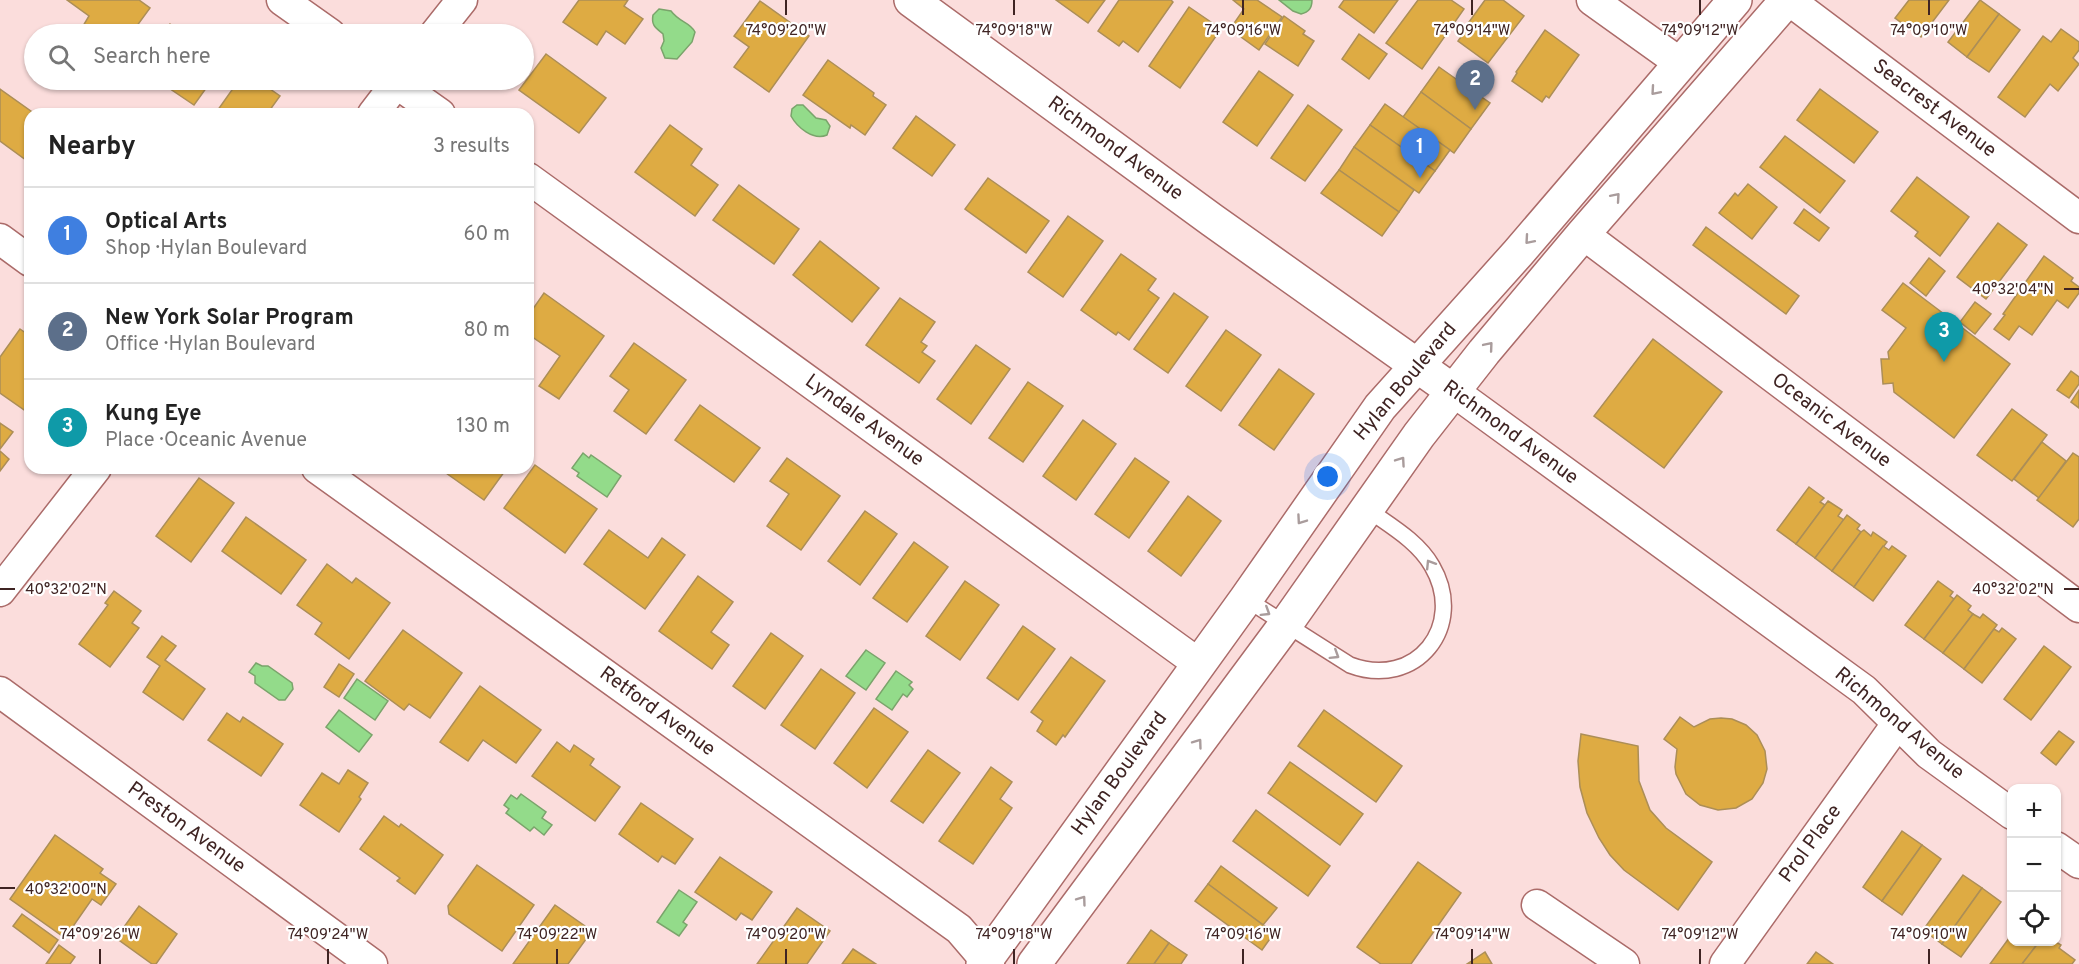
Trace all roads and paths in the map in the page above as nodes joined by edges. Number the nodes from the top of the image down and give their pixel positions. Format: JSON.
{"nodes":[{"id":1,"x":282,"y":0,"type":"edge"},
{"id":2,"x":462,"y":0,"type":"edge"},
{"id":3,"x":911,"y":0,"type":"edge"},
{"id":4,"x":1592,"y":0,"type":"edge"},
{"id":5,"x":1735,"y":0,"type":"edge"},
{"id":6,"x":1788,"y":0,"type":"edge"},
{"id":7,"x":316,"y":24,"type":"edge"},
{"id":8,"x":443,"y":24,"type":"edge"},
{"id":9,"x":1680,"y":63,"type":"junction"},
{"id":10,"x":390,"y":90,"type":"edge"},
{"id":11,"x":408,"y":90,"type":"edge"},
{"id":12,"x":377,"y":108,"type":"edge"},
{"id":13,"x":432,"y":108,"type":"edge"},
{"id":14,"x":534,"y":182,"type":"edge"},
{"id":15,"x":2079,"y":218,"type":"edge"},
{"id":16,"x":1583,"y":234,"type":"junction"},
{"id":17,"x":0,"y":239,"type":"edge"},
{"id":18,"x":24,"y":257,"type":"edge"},
{"id":19,"x":1417,"y":366,"type":"junction"},
{"id":20,"x":1453,"y":391,"type":"junction"},
{"id":21,"x":91,"y":474,"type":"edge"},
{"id":22,"x":325,"y":474,"type":"edge"},
{"id":23,"x":1367,"y":509,"type":"junction"},
{"id":24,"x":0,"y":591,"type":"edge"},
{"id":25,"x":1246,"y":599,"type":"junction"},
{"id":26,"x":2079,"y":607,"type":"edge"},
{"id":27,"x":1286,"y":624,"type":"junction"},
{"id":28,"x":1199,"y":664,"type":"junction"},
{"id":29,"x":0,"y":692,"type":"edge"},
{"id":30,"x":1897,"y":724,"type":"junction"},
{"id":31,"x":2007,"y":810,"type":"edge"},
{"id":32,"x":2061,"y":850,"type":"edge"},
{"id":33,"x":2079,"y":863,"type":"edge"},
{"id":34,"x":1537,"y":905,"type":"dead end"},
{"id":35,"x":986,"y":963,"type":"edge"},
{"id":36,"x":372,"y":964,"type":"edge"},
{"id":37,"x":1034,"y":964,"type":"edge"},
{"id":38,"x":1624,"y":964,"type":"edge"},
{"id":39,"x":1725,"y":964,"type":"edge"}],
"edges":[{"from":1,"to":7,"type":"street"},
{"from":2,"to":8,"type":"street"},
{"from":3,"to":19,"type":"main road","name":"Richmond Avenue"},
{"from":4,"to":9,"type":"street"},
{"from":5,"to":9,"type":"main road","name":"Hylan Boulevard"},
{"from":6,"to":15,"type":"street","name":"Seacrest Avenue"},
{"from":16,"to":6,"type":"main road","name":"Hylan Boulevard","one_way":true},
{"from":9,"to":19,"type":"main road","name":"Hylan Boulevard","one_way":true},
{"from":10,"to":12,"type":"street"},
{"from":11,"to":13,"type":"street"},
{"from":14,"to":28,"type":"street","name":"Lyndale Avenue"},
{"from":20,"to":16,"type":"main road","name":"Hylan Boulevard","one_way":true},
{"from":16,"to":26,"type":"street","name":"Oceanic Avenue"},
{"from":17,"to":18,"type":"street"},
{"from":19,"to":20,"type":"main road","name":"Richmond Avenue"},
{"from":19,"to":25,"type":"main road","name":"Hylan Boulevard","one_way":true},
{"from":23,"to":20,"type":"main road","name":"Hylan Boulevard","one_way":true},
{"from":20,"to":30,"type":"street","name":"Richmond Avenue"},
{"from":21,"to":24,"type":"street"},
{"from":22,"to":35,"type":"street","name":"Retford Avenue"},
{"from":23,"to":27,"type":"main road","name":"Hylan Boulevard"},
{"from":27,"to":23,"type":"lane","one_way":true},
{"from":25,"to":27,"type":"lane","one_way":true},
{"from":25,"to":28,"type":"main road","name":"Hylan Boulevard"},
{"from":37,"to":27,"type":"main road","name":"Hylan Boulevard","one_way":true},
{"from":28,"to":35,"type":"main road","name":"Hylan Boulevard"},
{"from":29,"to":36,"type":"street","name":"Preston Avenue"},
{"from":30,"to":31,"type":"street","name":"Richmond Avenue"},
{"from":30,"to":39,"type":"street","name":"Prol Place"},
{"from":32,"to":33,"type":"street"},
{"from":34,"to":38,"type":"street"}]}
